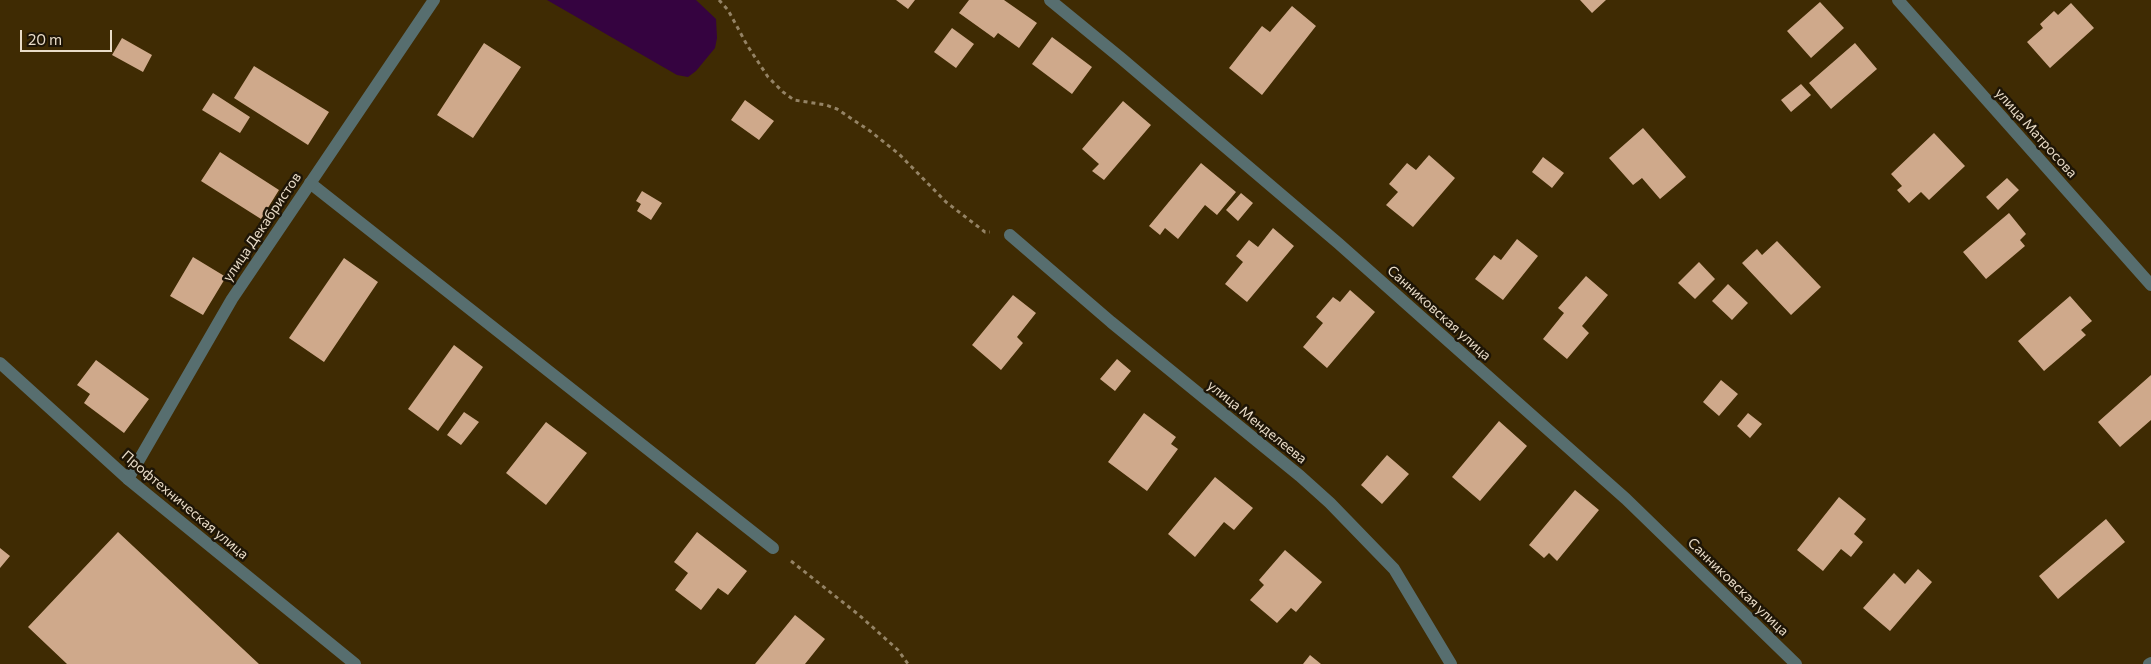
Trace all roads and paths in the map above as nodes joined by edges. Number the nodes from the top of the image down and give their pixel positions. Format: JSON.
{"nodes":[{"id":1,"x":434,"y":0,"type":"edge"},
{"id":2,"x":719,"y":0,"type":"edge"},
{"id":3,"x":1050,"y":0,"type":"edge"},
{"id":4,"x":1898,"y":0,"type":"edge"},
{"id":5,"x":310,"y":183,"type":"junction"},
{"id":6,"x":1010,"y":235,"type":"joint"},
{"id":7,"x":2151,"y":285,"type":"edge"},
{"id":8,"x":0,"y":363,"type":"edge"},
{"id":9,"x":128,"y":479,"type":"junction"},
{"id":10,"x":774,"y":548,"type":"joint"},
{"id":11,"x":355,"y":664,"type":"edge"},
{"id":12,"x":908,"y":664,"type":"edge"},
{"id":13,"x":1450,"y":664,"type":"edge"},
{"id":14,"x":1796,"y":664,"type":"edge"}],
"edges":[{"from":1,"to":5,"type":"street","name":"улица Декабристов"},
{"from":2,"to":6,"type":"path"},
{"from":3,"to":14,"type":"street","name":"Санниковская улица"},
{"from":4,"to":7,"type":"street","name":"улица Матросова"},
{"from":5,"to":9,"type":"street","name":"улица Декабристов"},
{"from":5,"to":10,"type":"street"},
{"from":6,"to":13,"type":"street","name":"улица Менделеева"},
{"from":8,"to":9,"type":"street","name":"Профтехническая улица"},
{"from":9,"to":11,"type":"street","name":"Профтехническая улица"},
{"from":10,"to":12,"type":"path"}]}
